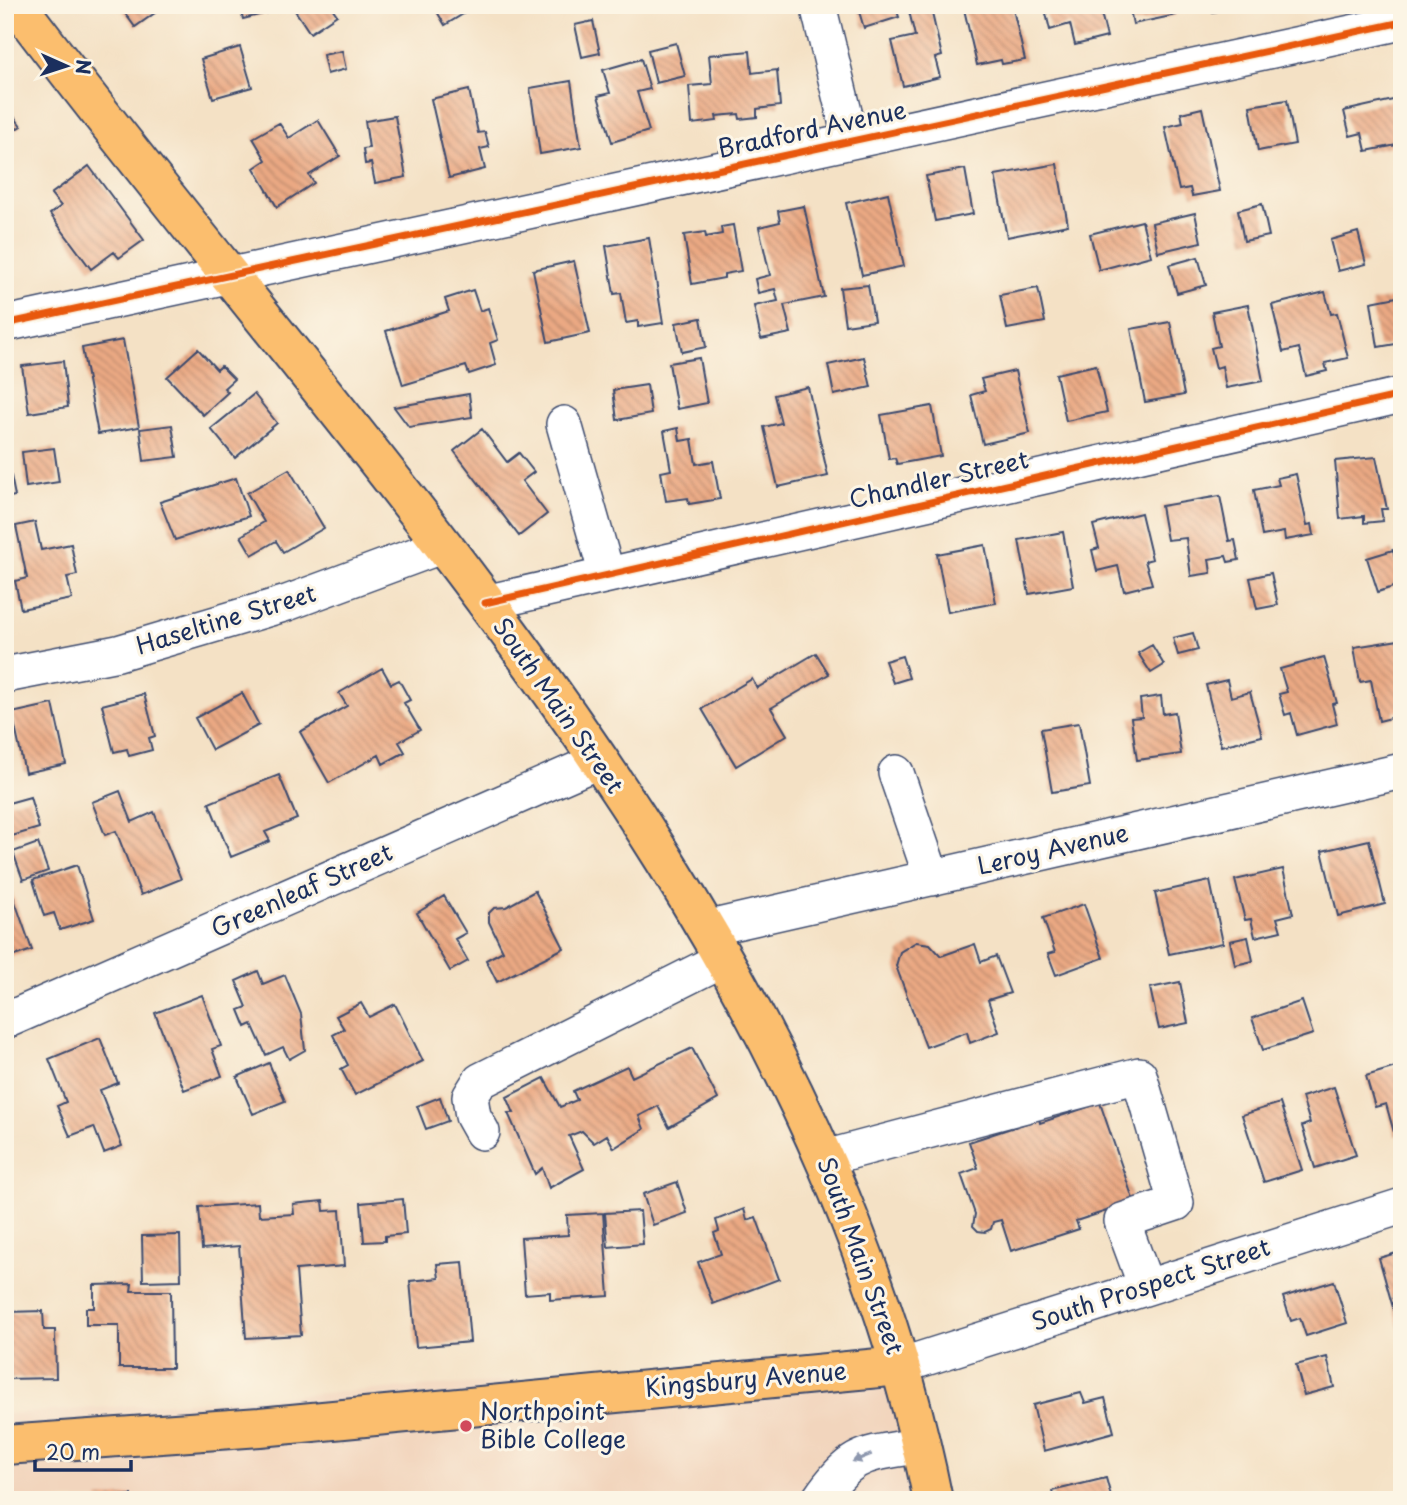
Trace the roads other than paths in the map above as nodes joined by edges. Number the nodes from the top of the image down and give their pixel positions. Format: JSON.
{"nodes":[{"id":1,"x":17,"y":5,"type":"edge"},
{"id":2,"x":818,"y":5,"type":"edge"},
{"id":3,"x":1402,"y":22,"type":"edge"},
{"id":4,"x":851,"y":141,"type":"junction"},
{"id":5,"x":230,"y":276,"type":"junction"},
{"id":6,"x":5,"y":324,"type":"edge"},
{"id":7,"x":1402,"y":395,"type":"edge"},
{"id":8,"x":564,"y":424,"type":"dead end"},
{"id":9,"x":441,"y":546,"type":"junction"},
{"id":10,"x":607,"y":575,"type":"junction"},
{"id":11,"x":485,"y":603,"type":"junction"},
{"id":12,"x":5,"y":675,"type":"edge"},
{"id":13,"x":598,"y":761,"type":"junction"},
{"id":14,"x":1402,"y":771,"type":"edge"},
{"id":15,"x":896,"y":774,"type":"dead end"},
{"id":16,"x":932,"y":878,"type":"junction"},
{"id":17,"x":714,"y":944,"type":"junction"},
{"id":18,"x":5,"y":1021,"type":"edge"},
{"id":19,"x":482,"y":1132,"type":"dead end"},
{"id":20,"x":825,"y":1158,"type":"junction"},
{"id":21,"x":1402,"y":1206,"type":"edge"},
{"id":22,"x":1146,"y":1286,"type":"junction"},
{"id":23,"x":900,"y":1366,"type":"junction"},
{"id":24,"x":5,"y":1445,"type":"edge"},
{"id":25,"x":922,"y":1445,"type":"junction"},
{"id":26,"x":819,"y":1500,"type":"edge"},
{"id":27,"x":933,"y":1500,"type":"edge"}],
"edges":[{"from":1,"to":5,"type":"main road","name":"South Main Street"},
{"from":2,"to":4,"type":"street"},
{"from":3,"to":4,"type":"street","name":"Bradford Avenue"},
{"from":4,"to":5,"type":"street","name":"Bradford Avenue"},
{"from":5,"to":6,"type":"street","name":"Bradford Avenue"},
{"from":5,"to":9,"type":"main road","name":"South Main Street"},
{"from":7,"to":10,"type":"street","name":"Chandler Street"},
{"from":8,"to":10,"type":"street"},
{"from":9,"to":11,"type":"main road","name":"South Main Street"},
{"from":9,"to":12,"type":"street","name":"Haseltine Street"},
{"from":10,"to":11,"type":"street","name":"Chandler Street"},
{"from":11,"to":13,"type":"main road","name":"South Main Street"},
{"from":13,"to":17,"type":"main road","name":"South Main Street"},
{"from":13,"to":18,"type":"street","name":"Greenleaf Street"},
{"from":14,"to":16,"type":"street","name":"Leroy Avenue"},
{"from":15,"to":16,"type":"street"},
{"from":16,"to":17,"type":"street","name":"Leroy Avenue"},
{"from":17,"to":19,"type":"street","name":"Leroy Avenue"},
{"from":17,"to":20,"type":"main road","name":"South Main Street"},
{"from":20,"to":22,"type":"street"},
{"from":20,"to":23,"type":"main road","name":"South Main Street"},
{"from":21,"to":22,"type":"street","name":"South Prospect Street"},
{"from":22,"to":23,"type":"street","name":"South Prospect Street"},
{"from":23,"to":24,"type":"main road","name":"Kingsbury Avenue"},
{"from":23,"to":25,"type":"main road","name":"South Main Street"},
{"from":25,"to":26,"type":"street","one_way":true},
{"from":25,"to":27,"type":"main road","name":"South Main Street"}]}
